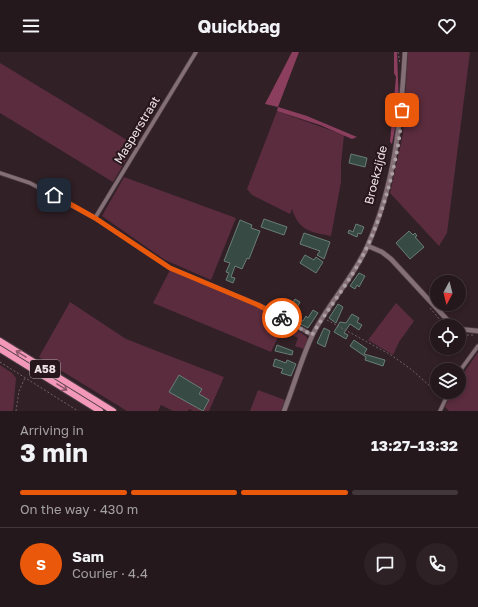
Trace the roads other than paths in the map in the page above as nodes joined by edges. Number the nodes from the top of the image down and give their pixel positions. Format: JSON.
{"nodes":[{"id":1,"x":196,"y":52,"type":"edge"},
{"id":2,"x":405,"y":52,"type":"edge"},
{"id":3,"x":0,"y":173,"type":"edge"},
{"id":4,"x":95,"y":218,"type":"junction"},
{"id":5,"x":368,"y":246,"type":"junction"},
{"id":6,"x":447,"y":319,"type":"edge"},
{"id":7,"x":466,"y":330,"type":"edge"},
{"id":8,"x":478,"y":331,"type":"edge"},
{"id":9,"x":312,"y":335,"type":"junction"},
{"id":10,"x":0,"y":341,"type":"edge"},
{"id":11,"x":478,"y":348,"type":"edge"},
{"id":12,"x":0,"y":349,"type":"edge"},
{"id":13,"x":466,"y":363,"type":"edge"},
{"id":14,"x":90,"y":397,"type":"junction"},
{"id":15,"x":446,"y":399,"type":"edge"},
{"id":16,"x":100,"y":411,"type":"edge"},
{"id":17,"x":112,"y":411,"type":"edge"},
{"id":18,"x":118,"y":411,"type":"edge"},
{"id":19,"x":284,"y":411,"type":"edge"},
{"id":20,"x":440,"y":411,"type":"edge"}],
"edges":[{"from":1,"to":4,"type":"street","name":"Masperstraat"},
{"from":2,"to":5,"type":"street","name":"Broekzijde"},
{"from":3,"to":4,"type":"street"},
{"from":4,"to":9,"type":"street"},
{"from":5,"to":6,"type":"street"},
{"from":5,"to":9,"type":"street","name":"Broekzijde"},
{"from":7,"to":8,"type":"street"},
{"from":9,"to":19,"type":"street","name":"Broekzijde"},
{"from":14,"to":10,"type":"highway","number":"A58","one_way":true},
{"from":11,"to":13,"type":"street"},
{"from":12,"to":16,"type":"highway","number":"A58","one_way":true},
{"from":14,"to":17,"type":"highway","number":"A58"},
{"from":14,"to":18,"type":"highway","number":"A58"},
{"from":15,"to":20,"type":"street"}]}
